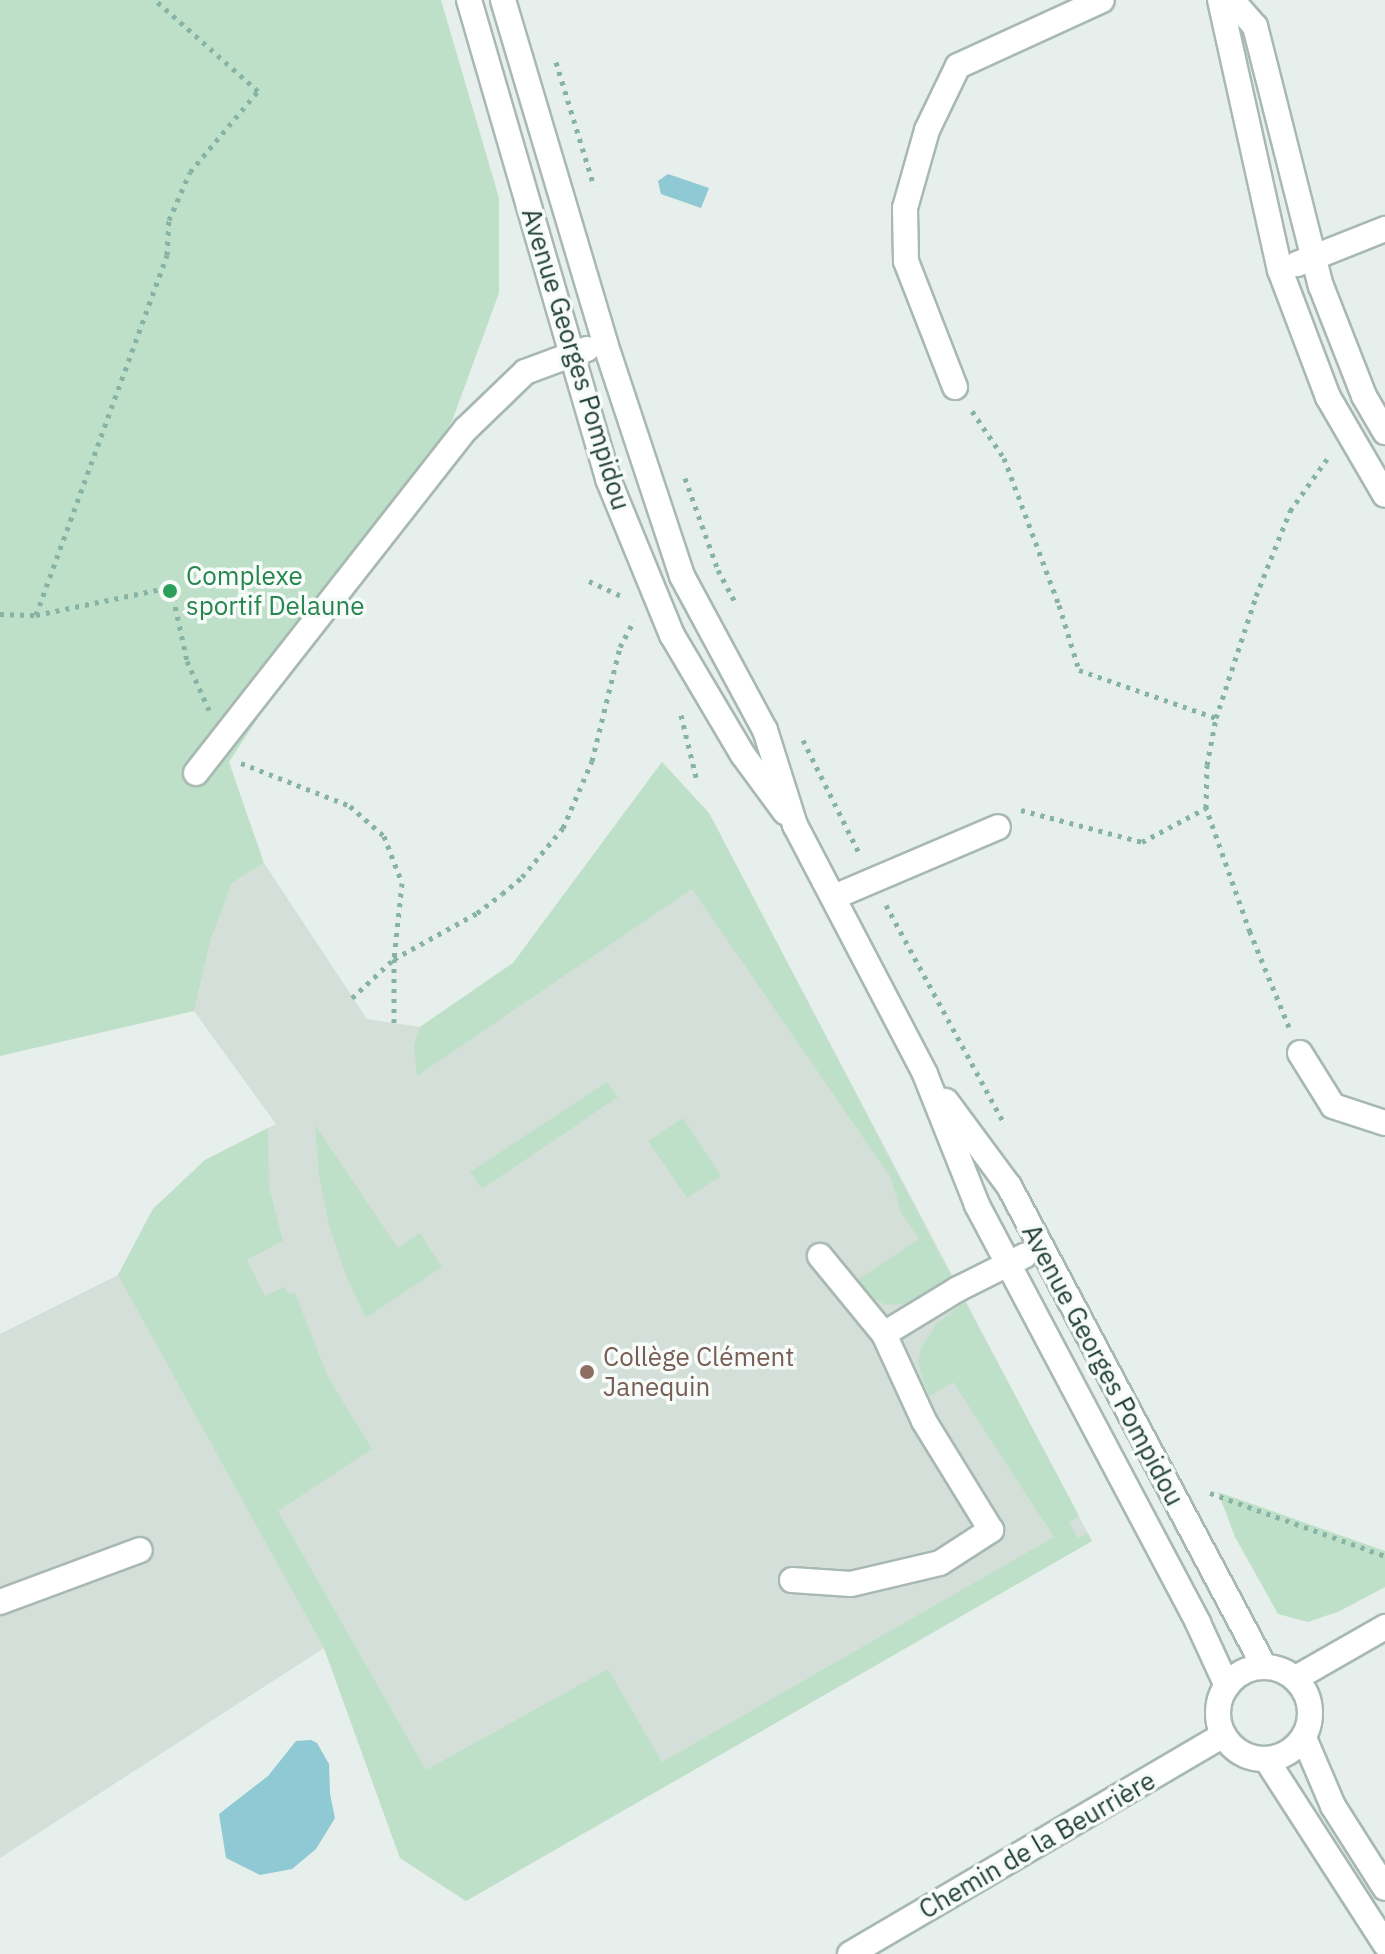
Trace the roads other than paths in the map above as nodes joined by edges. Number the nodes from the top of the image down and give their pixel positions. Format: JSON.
{"nodes":[{"id":1,"x":469,"y":0,"type":"edge"},
{"id":2,"x":503,"y":0,"type":"edge"},
{"id":3,"x":1102,"y":0,"type":"edge"},
{"id":4,"x":1220,"y":0,"type":"edge"},
{"id":5,"x":1232,"y":0,"type":"edge"},
{"id":6,"x":1385,"y":229,"type":"edge"},
{"id":7,"x":1313,"y":259,"type":"junction"},
{"id":8,"x":1280,"y":270,"type":"junction"},
{"id":9,"x":605,"y":343,"type":"junction"},
{"id":10,"x":574,"y":352,"type":"junction"},
{"id":11,"x":955,"y":387,"type":"road end"},
{"id":12,"x":1385,"y":432,"type":"edge"},
{"id":13,"x":1385,"y":495,"type":"edge"},
{"id":14,"x":196,"y":773,"type":"dead end"},
{"id":15,"x":795,"y":825,"type":"junction"},
{"id":16,"x":998,"y":827,"type":"road end"},
{"id":17,"x":834,"y":897,"type":"junction"},
{"id":18,"x":1300,"y":1053,"type":"road end"},
{"id":19,"x":925,"y":1074,"type":"junction"},
{"id":20,"x":1385,"y":1123,"type":"edge"},
{"id":21,"x":1041,"y":1247,"type":"junction"},
{"id":22,"x":820,"y":1256,"type":"dead end"},
{"id":23,"x":1011,"y":1263,"type":"junction"},
{"id":24,"x":884,"y":1334,"type":"junction"},
{"id":25,"x":140,"y":1550,"type":"dead end"},
{"id":26,"x":792,"y":1580,"type":"dead end"},
{"id":27,"x":0,"y":1602,"type":"edge"},
{"id":28,"x":1385,"y":1627,"type":"edge"},
{"id":29,"x":1264,"y":1666,"type":"junction"},
{"id":30,"x":1296,"y":1678,"type":"junction"},
{"id":31,"x":1227,"y":1686,"type":"junction"},
{"id":32,"x":1224,"y":1735,"type":"junction"},
{"id":33,"x":1304,"y":1738,"type":"junction"},
{"id":34,"x":1266,"y":1759,"type":"junction"},
{"id":35,"x":1385,"y":1888,"type":"edge"},
{"id":36,"x":1385,"y":1944,"type":"edge"},
{"id":37,"x":850,"y":1954,"type":"edge"}],
"edges":[{"from":1,"to":10,"type":"street","name":"Avenue Georges Pompidou"},
{"from":2,"to":9,"type":"street","name":"Avenue Georges Pompidou"},
{"from":3,"to":11,"type":"street"},
{"from":4,"to":8,"type":"street"},
{"from":5,"to":7,"type":"street"},
{"from":6,"to":7,"type":"street"},
{"from":7,"to":8,"type":"street"},
{"from":7,"to":12,"type":"street"},
{"from":8,"to":13,"type":"street"},
{"from":9,"to":10,"type":"street"},
{"from":9,"to":15,"type":"street","name":"Avenue Georges Pompidou"},
{"from":10,"to":14,"type":"street"},
{"from":10,"to":15,"type":"street","name":"Avenue Georges Pompidou"},
{"from":15,"to":17,"type":"street","name":"Avenue Georges Pompidou"},
{"from":16,"to":17,"type":"street"},
{"from":17,"to":19,"type":"street","name":"Avenue Georges Pompidou"},
{"from":18,"to":20,"type":"street"},
{"from":19,"to":21,"type":"street","name":"Avenue Georges Pompidou"},
{"from":19,"to":23,"type":"street","name":"Avenue Georges Pompidou"},
{"from":21,"to":23,"type":"street"},
{"from":21,"to":29,"type":"street","name":"Avenue Georges Pompidou"},
{"from":22,"to":24,"type":"street"},
{"from":23,"to":24,"type":"street"},
{"from":23,"to":31,"type":"street","name":"Avenue Georges Pompidou"},
{"from":24,"to":26,"type":"street"},
{"from":25,"to":27,"type":"street"},
{"from":28,"to":30,"type":"street"},
{"from":29,"to":30,"type":"street"},
{"from":29,"to":31,"type":"street"},
{"from":30,"to":33,"type":"street"},
{"from":31,"to":32,"type":"street"},
{"from":32,"to":34,"type":"street"},
{"from":32,"to":37,"type":"street","name":"Chemin de la Beurrière"},
{"from":33,"to":34,"type":"street"},
{"from":33,"to":35,"type":"street"},
{"from":34,"to":36,"type":"street"}]}
